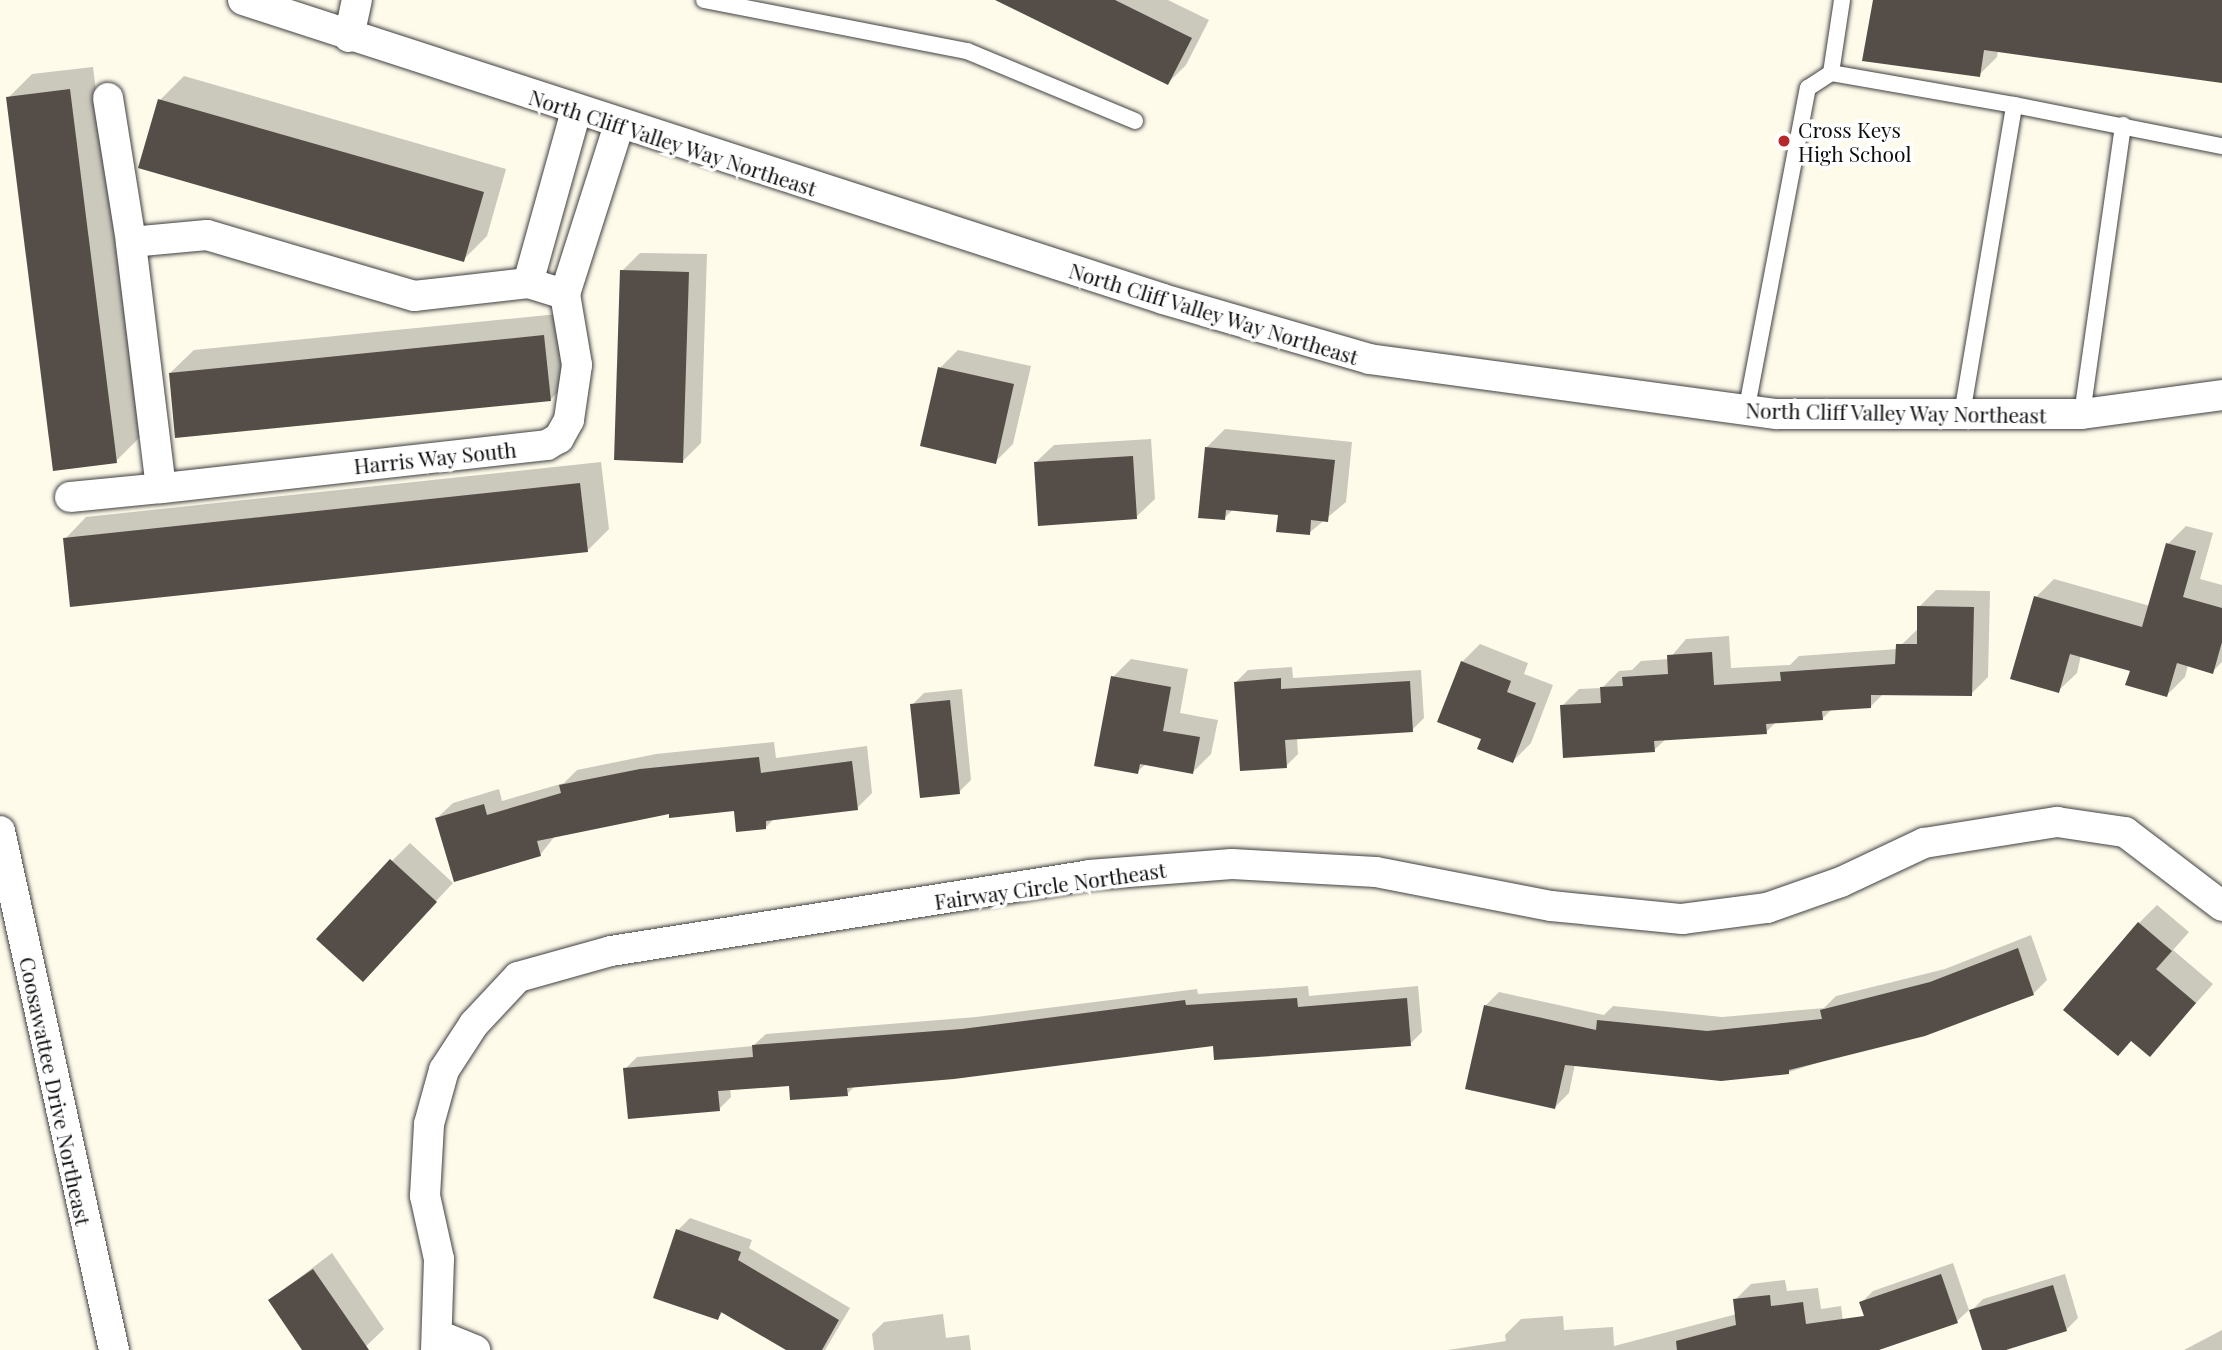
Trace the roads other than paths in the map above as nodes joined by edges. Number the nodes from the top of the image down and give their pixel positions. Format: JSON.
{"nodes":[{"id":1,"x":243,"y":0,"type":"edge"},
{"id":2,"x":357,"y":0,"type":"edge"},
{"id":3,"x":704,"y":0,"type":"edge"},
{"id":4,"x":1842,"y":0,"type":"edge"},
{"id":5,"x":348,"y":37,"type":"junction"},
{"id":6,"x":1831,"y":73,"type":"junction"},
{"id":7,"x":108,"y":98,"type":"dead end"},
{"id":8,"x":2014,"y":105,"type":"junction"},
{"id":9,"x":576,"y":111,"type":"junction"},
{"id":10,"x":1135,"y":121,"type":"dead end"},
{"id":11,"x":620,"y":125,"type":"junction"},
{"id":12,"x":2123,"y":125,"type":"junction"},
{"id":13,"x":2222,"y":146,"type":"edge"},
{"id":14,"x":131,"y":243,"type":"junction"},
{"id":15,"x":528,"y":283,"type":"junction"},
{"id":16,"x":565,"y":294,"type":"junction"},
{"id":17,"x":2222,"y":395,"type":"edge"},
{"id":18,"x":1745,"y":412,"type":"junction"},
{"id":19,"x":1962,"y":414,"type":"junction"},
{"id":20,"x":2082,"y":414,"type":"junction"},
{"id":21,"x":161,"y":488,"type":"junction"},
{"id":22,"x":70,"y":497,"type":"dead end"},
{"id":23,"x":0,"y":831,"type":"edge"},
{"id":24,"x":5,"y":877,"type":"edge"},
{"id":25,"x":2222,"y":906,"type":"edge"},
{"id":26,"x":438,"y":1343,"type":"edge"},
{"id":27,"x":114,"y":1350,"type":"edge"},
{"id":28,"x":475,"y":1350,"type":"edge"}],
"edges":[{"from":1,"to":5,"type":"street","name":"North Cliff Valley Way Northeast"},
{"from":2,"to":5,"type":"street"},
{"from":3,"to":10,"type":"lane"},
{"from":4,"to":6,"type":"lane"},
{"from":5,"to":9,"type":"street","name":"North Cliff Valley Way Northeast"},
{"from":6,"to":8,"type":"lane"},
{"from":6,"to":18,"type":"lane"},
{"from":7,"to":14,"type":"street"},
{"from":8,"to":12,"type":"lane"},
{"from":8,"to":19,"type":"lane"},
{"from":9,"to":11,"type":"street","name":"North Cliff Valley Way Northeast"},
{"from":9,"to":15,"type":"street"},
{"from":11,"to":16,"type":"street","name":"Harris Way South"},
{"from":11,"to":18,"type":"street","name":"North Cliff Valley Way Northeast"},
{"from":12,"to":13,"type":"lane"},
{"from":12,"to":20,"type":"lane"},
{"from":14,"to":15,"type":"street"},
{"from":14,"to":21,"type":"street"},
{"from":15,"to":16,"type":"street"},
{"from":16,"to":21,"type":"street","name":"Harris Way South"},
{"from":17,"to":20,"type":"street","name":"North Cliff Valley Way Northeast"},
{"from":18,"to":19,"type":"street","name":"North Cliff Valley Way Northeast"},
{"from":19,"to":20,"type":"street","name":"North Cliff Valley Way Northeast"},
{"from":21,"to":22,"type":"street","name":"Harris Way South"},
{"from":23,"to":24,"type":"street","name":"Coosawattee Drive Northeast"},
{"from":24,"to":27,"type":"street","name":"Coosawattee Drive Northeast"},
{"from":25,"to":26,"type":"street","name":"Fairway Circle Northeast"},
{"from":26,"to":28,"type":"street","name":"Fairway Circle Northeast"}]}
